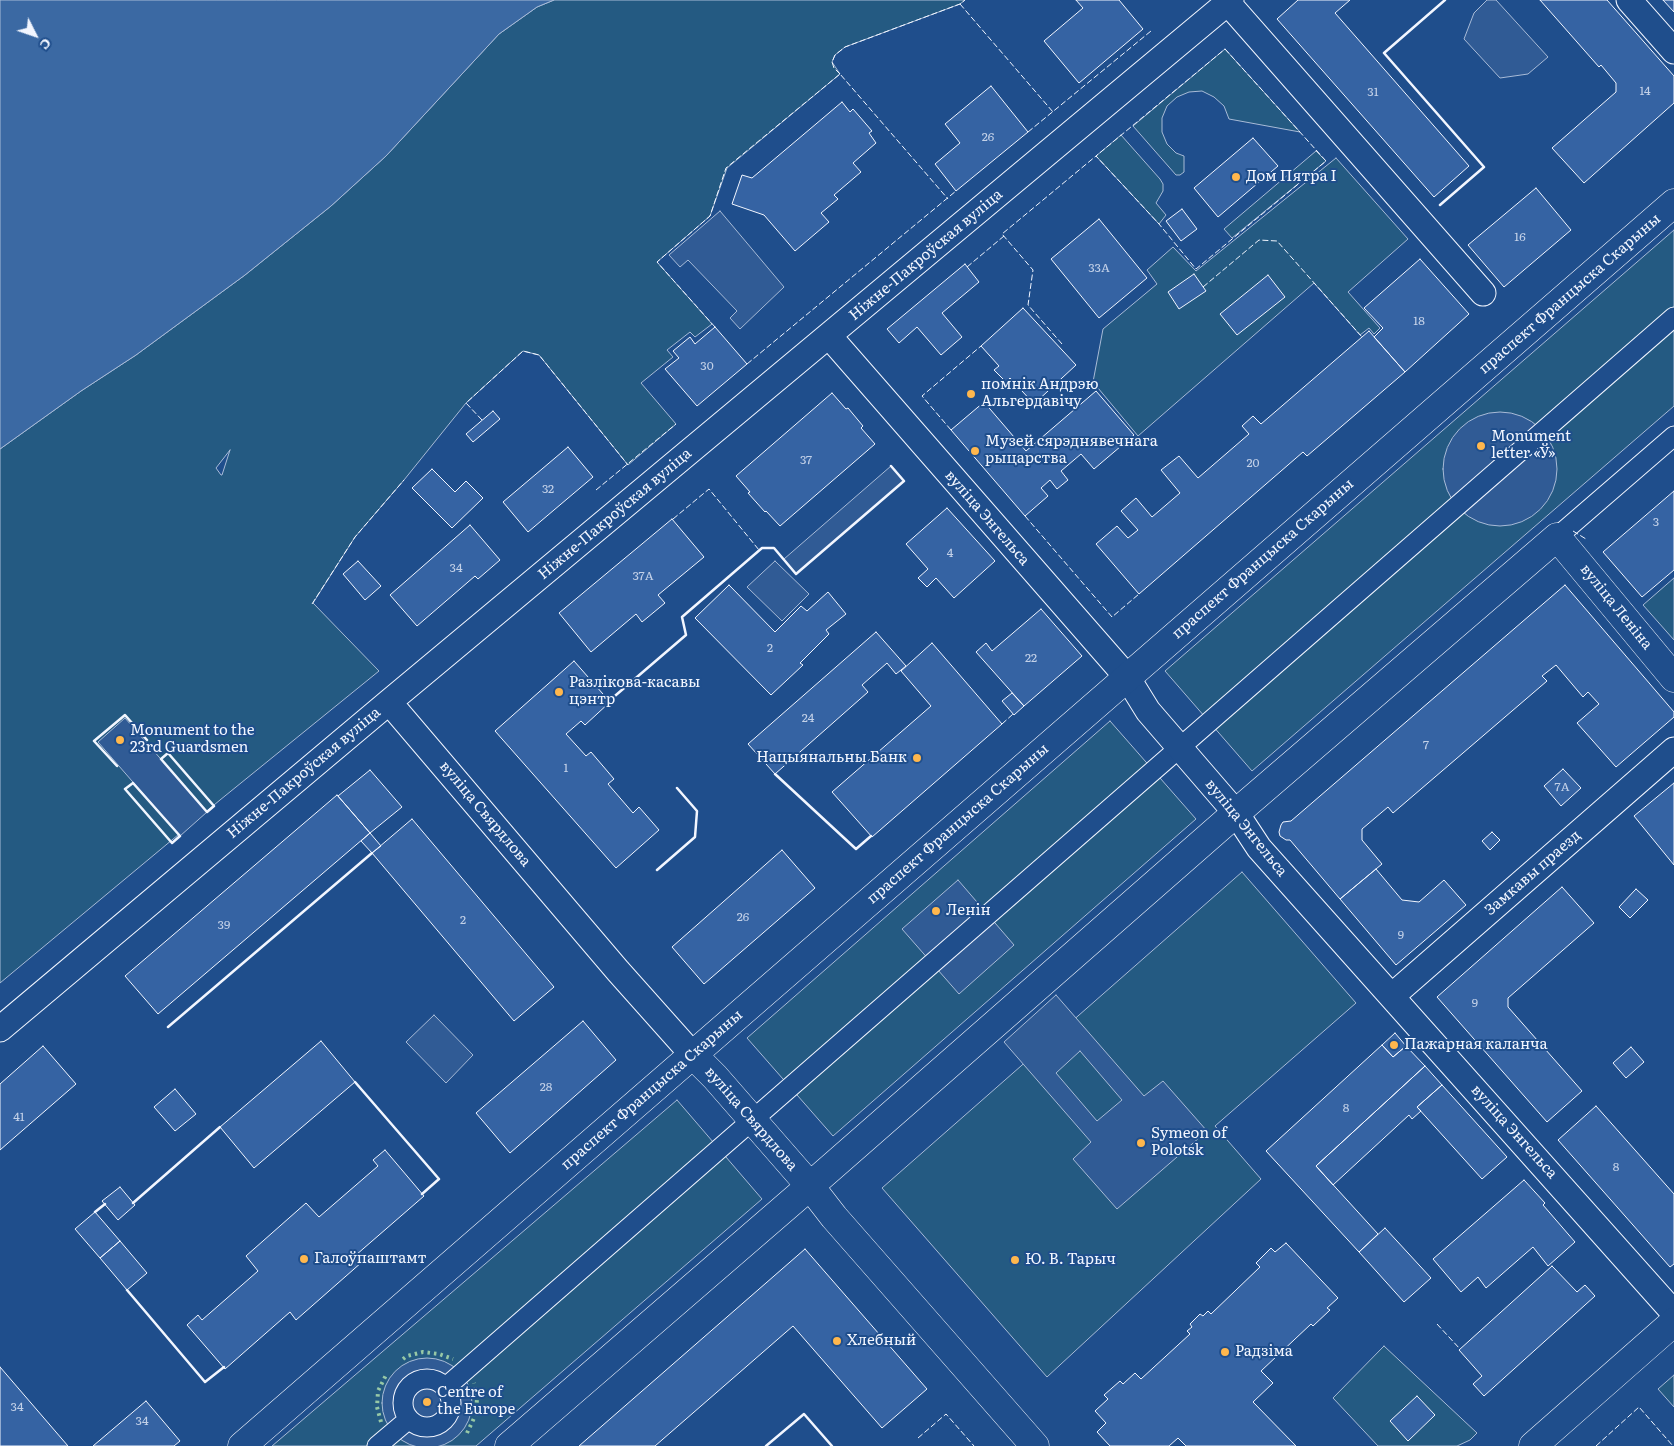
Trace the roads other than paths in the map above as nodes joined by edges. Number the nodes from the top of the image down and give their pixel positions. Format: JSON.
{"nodes":[{"id":1,"x":1629,"y":0,"type":"edge"},
{"id":2,"x":1230,"y":2,"type":"edge"},
{"id":3,"x":1674,"y":51,"type":"edge"},
{"id":4,"x":1674,"y":203,"type":"edge"},
{"id":5,"x":1483,"y":293,"type":"dead end"},
{"id":6,"x":1674,"y":317,"type":"edge"},
{"id":7,"x":828,"y":336,"type":"junction"},
{"id":8,"x":1674,"y":436,"type":"edge"},
{"id":9,"x":1557,"y":536,"type":"junction"},
{"id":10,"x":1127,"y":677,"type":"junction"},
{"id":11,"x":1674,"y":678,"type":"edge"},
{"id":12,"x":389,"y":702,"type":"junction"},
{"id":13,"x":1180,"y":748,"type":"junction"},
{"id":14,"x":1674,"y":750,"type":"edge"},
{"id":15,"x":1236,"y":813,"type":"junction"},
{"id":16,"x":1392,"y":996,"type":"junction"},
{"id":17,"x":0,"y":1029,"type":"edge"},
{"id":18,"x":692,"y":1054,"type":"junction"},
{"id":19,"x":751,"y":1119,"type":"junction"},
{"id":20,"x":810,"y":1186,"type":"junction"},
{"id":21,"x":1674,"y":1313,"type":"edge"},
{"id":22,"x":1674,"y":1322,"type":"edge"},
{"id":23,"x":446,"y":1387,"type":"junction"},
{"id":24,"x":409,"y":1419,"type":"junction"},
{"id":25,"x":242,"y":1446,"type":"edge"},
{"id":26,"x":377,"y":1446,"type":"edge"},
{"id":27,"x":509,"y":1446,"type":"edge"},
{"id":28,"x":1035,"y":1446,"type":"edge"},
{"id":29,"x":1533,"y":1446,"type":"edge"}],
"edges":[{"from":1,"to":3,"type":"street"},
{"from":2,"to":5,"type":"street"},
{"from":2,"to":7,"type":"street","name":"Ніжне-Пакроўская вуліца"},
{"from":4,"to":10,"type":"street","name":"праспект Францыска Скарыны"},
{"from":6,"to":13,"type":"street"},
{"from":7,"to":10,"type":"street","name":"вуліца Энгельса"},
{"from":7,"to":12,"type":"street","name":"Ніжне-Пакроўская вуліца"},
{"from":8,"to":9,"type":"street"},
{"from":9,"to":11,"type":"street","name":"вуліца Леніна"},
{"from":9,"to":15,"type":"street"},
{"from":10,"to":13,"type":"street","name":"вуліца Энгельса"},
{"from":10,"to":18,"type":"street","name":"праспект Францыска Скарыны"},
{"from":12,"to":17,"type":"street","name":"Ніжне-Пакроўская вуліца"},
{"from":12,"to":18,"type":"street","name":"вуліца Свярдлова"},
{"from":13,"to":15,"type":"street","name":"вуліца Энгельса"},
{"from":13,"to":19,"type":"street"},
{"from":14,"to":16,"type":"street","name":"Замкавы праезд"},
{"from":15,"to":16,"type":"street","name":"вуліца Энгельса"},
{"from":15,"to":20,"type":"street"},
{"from":16,"to":21,"type":"street","name":"вуліца Энгельса"},
{"from":18,"to":19,"type":"street","name":"вуліца Свярдлова"},
{"from":18,"to":25,"type":"street","name":"праспект Францыска Скарыны"},
{"from":19,"to":20,"type":"street","name":"вуліца Свярдлова"},
{"from":19,"to":23,"type":"street"},
{"from":20,"to":27,"type":"street"},
{"from":20,"to":28,"type":"street","name":"вуліца Свярдлова"},
{"from":22,"to":29,"type":"street"},
{"from":23,"to":24,"type":"street"},
{"from":23,"to":24,"type":"street"},
{"from":24,"to":26,"type":"street"}]}
